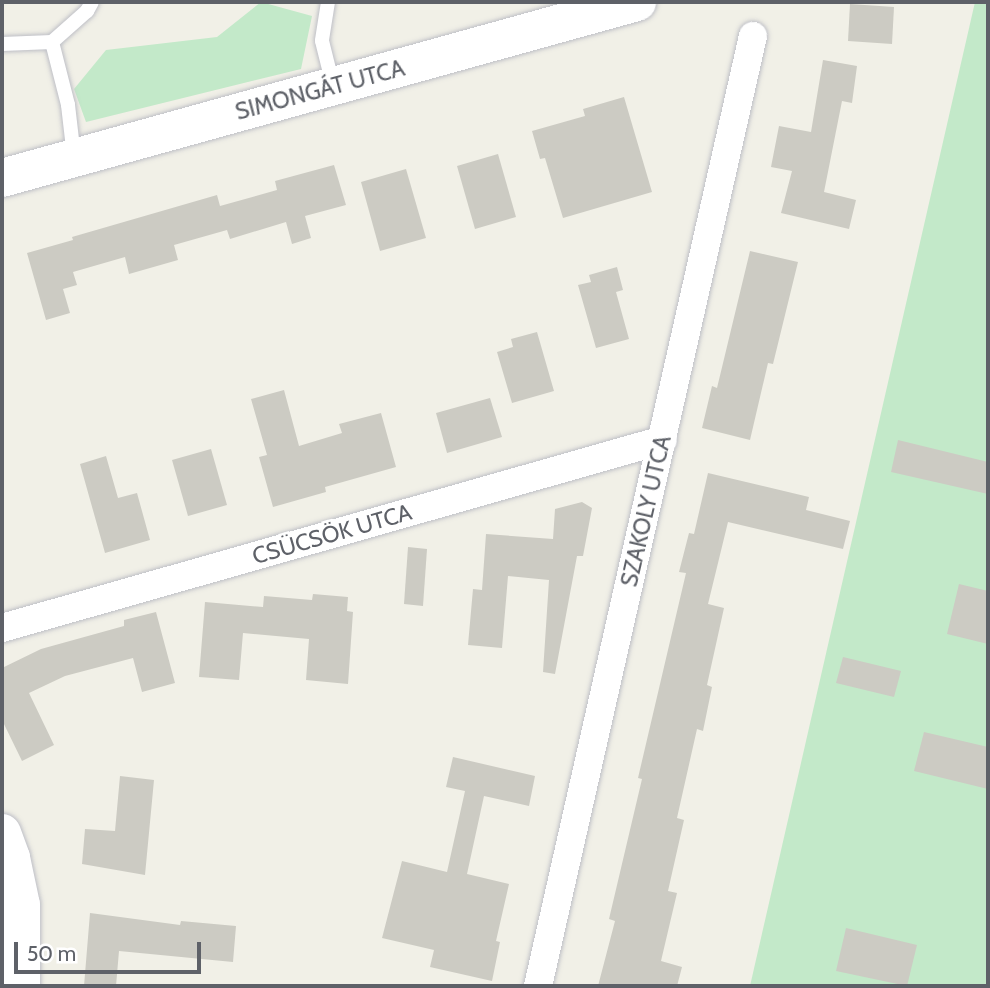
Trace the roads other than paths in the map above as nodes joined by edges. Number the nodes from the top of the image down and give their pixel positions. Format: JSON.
{"nodes":[{"id":1,"x":92,"y":2,"type":"edge"},
{"id":2,"x":328,"y":2,"type":"edge"},
{"id":3,"x":637,"y":2,"type":"edge"},
{"id":4,"x":753,"y":36,"type":"dead end"},
{"id":5,"x":52,"y":42,"type":"junction"},
{"id":6,"x":2,"y":44,"type":"edge"},
{"id":7,"x":333,"y":86,"type":"junction"},
{"id":8,"x":74,"y":158,"type":"junction"},
{"id":9,"x":2,"y":178,"type":"edge"},
{"id":10,"x":663,"y":440,"type":"junction"},
{"id":11,"x":2,"y":628,"type":"edge"},
{"id":12,"x":2,"y":833,"type":"edge"},
{"id":13,"x":21,"y":986,"type":"edge"},
{"id":14,"x":538,"y":986,"type":"edge"}],
"edges":[{"from":1,"to":5,"type":"lane"},
{"from":2,"to":7,"type":"lane"},
{"from":3,"to":7,"type":"main road","name":"SIMONGÁT UTCA"},
{"from":4,"to":10,"type":"street","name":"SZAKOLY UTCA"},
{"from":5,"to":6,"type":"lane"},
{"from":5,"to":8,"type":"lane"},
{"from":7,"to":8,"type":"main road","name":"SIMONGÁT UTCA"},
{"from":8,"to":9,"type":"main road","name":"SIMONGÁT UTCA"},
{"from":10,"to":11,"type":"street","name":"CSÜCSÖK UTCA"},
{"from":10,"to":14,"type":"street","name":"SZAKOLY UTCA"},
{"from":12,"to":13,"type":"main road"}]}
